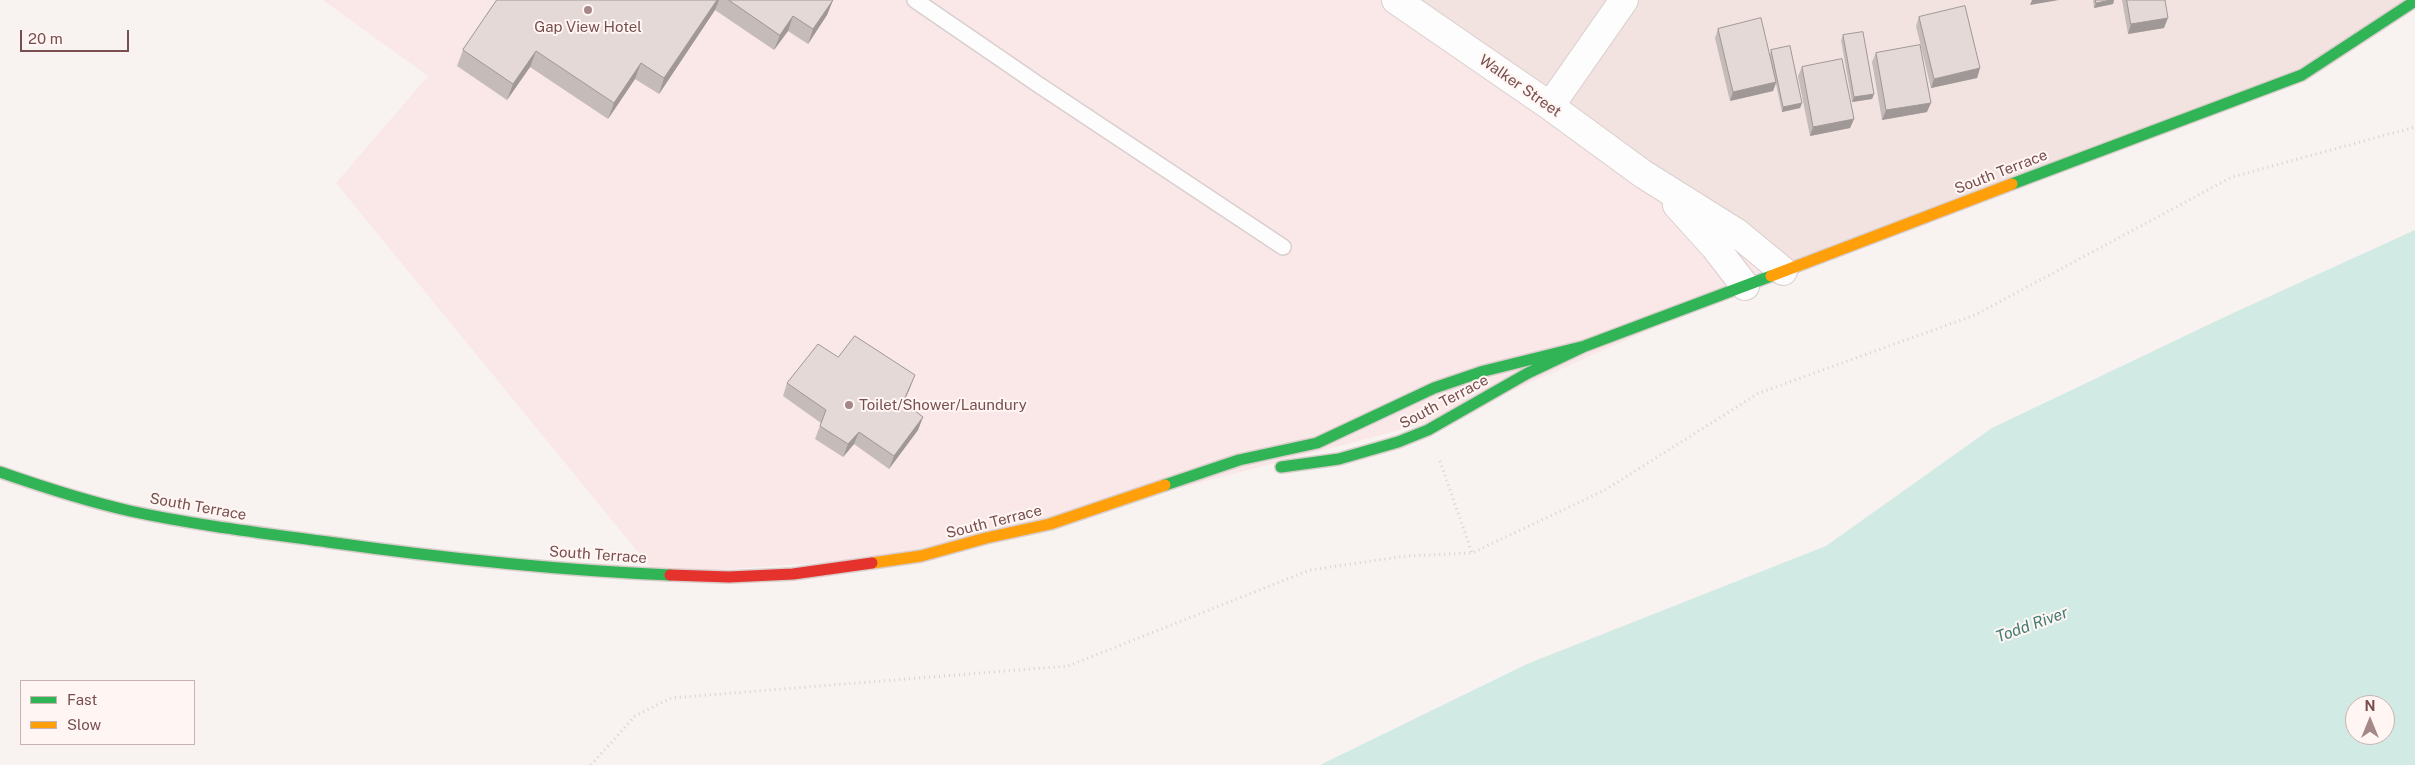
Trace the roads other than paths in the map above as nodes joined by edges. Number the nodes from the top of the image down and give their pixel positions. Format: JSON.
{"nodes":[{"id":1,"x":915,"y":0,"type":"edge"},
{"id":2,"x":1396,"y":0,"type":"edge"},
{"id":3,"x":1624,"y":0,"type":"edge"},
{"id":4,"x":2415,"y":1,"type":"edge"},
{"id":5,"x":1550,"y":106,"type":"junction"},
{"id":6,"x":1643,"y":174,"type":"junction"},
{"id":7,"x":1283,"y":247,"type":"dead end"},
{"id":8,"x":1783,"y":271,"type":"junction"},
{"id":9,"x":1745,"y":286,"type":"junction"},
{"id":10,"x":1585,"y":346,"type":"junction"},
{"id":11,"x":0,"y":472,"type":"edge"},
{"id":12,"x":1191,"y":478,"type":"junction"}],
"edges":[{"from":1,"to":7,"type":"lane"},
{"from":2,"to":5,"type":"street","name":"Walker Street"},
{"from":3,"to":5,"type":"street"},
{"from":4,"to":8,"type":"street","name":"South Terrace"},
{"from":5,"to":6,"type":"street","name":"Walker Street"},
{"from":6,"to":8,"type":"street","name":"Walker Street"},
{"from":6,"to":9,"type":"street","name":"Walker Street"},
{"from":8,"to":9,"type":"street","name":"South Terrace"},
{"from":9,"to":10,"type":"street","name":"South Terrace"},
{"from":10,"to":12,"type":"street","name":"South Terrace"},
{"from":10,"to":12,"type":"street","name":"South Terrace"},
{"from":11,"to":12,"type":"street","name":"South Terrace"}]}
